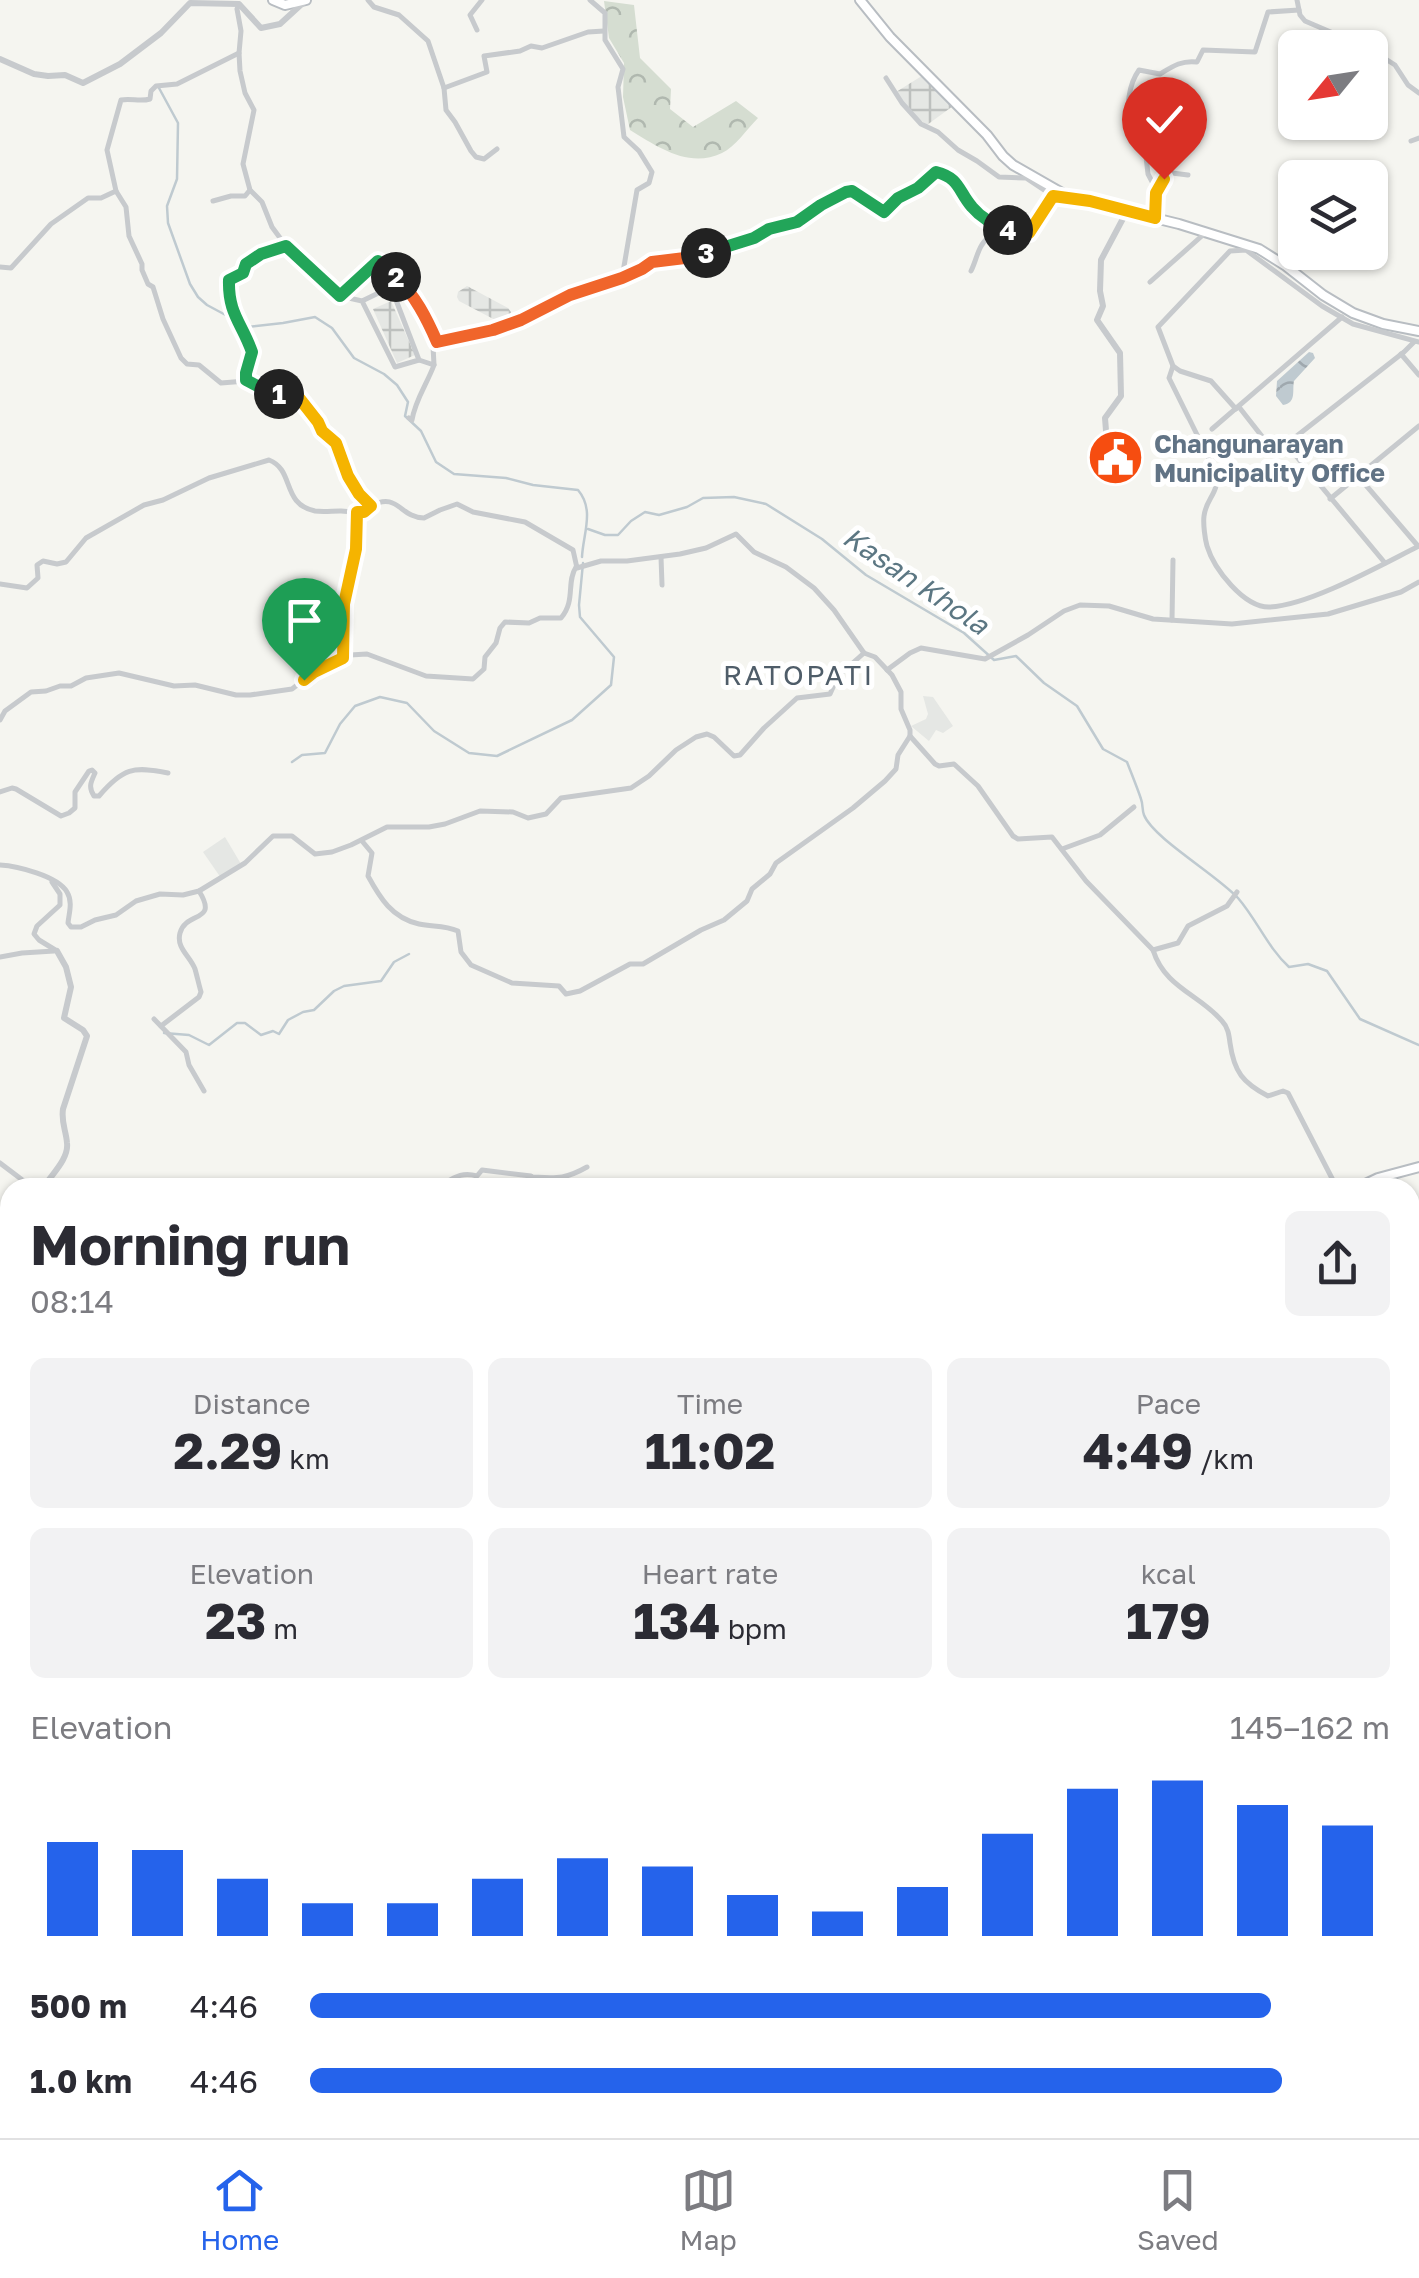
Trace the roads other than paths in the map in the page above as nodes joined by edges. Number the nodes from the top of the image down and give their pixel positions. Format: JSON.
{"nodes":[{"id":1,"x":274,"y":0,"type":"edge"},
{"id":2,"x":306,"y":0,"type":"edge"},
{"id":3,"x":368,"y":0,"type":"edge"},
{"id":4,"x":482,"y":0,"type":"edge"},
{"id":5,"x":590,"y":0,"type":"edge"},
{"id":6,"x":860,"y":0,"type":"edge"},
{"id":7,"x":1297,"y":0,"type":"edge"},
{"id":8,"x":239,"y":4,"type":"junction"},
{"id":9,"x":1299,"y":10,"type":"junction"},
{"id":10,"x":477,"y":30,"type":"dead end"},
{"id":11,"x":1326,"y":30,"type":"edge"},
{"id":12,"x":605,"y":31,"type":"junction"},
{"id":13,"x":239,"y":52,"type":"junction"},
{"id":14,"x":0,"y":59,"type":"edge"},
{"id":15,"x":1388,"y":59,"type":"edge"},
{"id":16,"x":886,"y":78,"type":"dead end"},
{"id":17,"x":444,"y":88,"type":"junction"},
{"id":18,"x":1419,"y":94,"type":"edge"},
{"id":19,"x":1419,"y":138,"type":"edge"},
{"id":20,"x":1411,"y":141,"type":"dead end"},
{"id":21,"x":497,"y":149,"type":"dead end"},
{"id":22,"x":1188,"y":175,"type":"dead end"},
{"id":23,"x":250,"y":190,"type":"junction"},
{"id":24,"x":1157,"y":190,"type":"junction"},
{"id":25,"x":116,"y":191,"type":"junction"},
{"id":26,"x":1053,"y":196,"type":"junction"},
{"id":27,"x":1069,"y":197,"type":"junction"},
{"id":28,"x":213,"y":201,"type":"dead end"},
{"id":29,"x":1127,"y":210,"type":"junction"},
{"id":30,"x":1155,"y":218,"type":"junction"},
{"id":31,"x":1032,"y":230,"type":"junction"},
{"id":32,"x":1207,"y":232,"type":"junction"},
{"id":33,"x":286,"y":246,"type":"junction"},
{"id":34,"x":0,"y":267,"type":"edge"},
{"id":35,"x":971,"y":271,"type":"dead end"},
{"id":36,"x":622,"y":278,"type":"junction"},
{"id":37,"x":1150,"y":282,"type":"dead end"},
{"id":38,"x":340,"y":296,"type":"junction"},
{"id":39,"x":362,"y":301,"type":"junction"},
{"id":40,"x":1342,"y":317,"type":"junction"},
{"id":41,"x":1419,"y":331,"type":"edge"},
{"id":42,"x":437,"y":342,"type":"junction"},
{"id":43,"x":1417,"y":342,"type":"edge"},
{"id":44,"x":1401,"y":354,"type":"junction"},
{"id":45,"x":419,"y":360,"type":"junction"},
{"id":46,"x":434,"y":365,"type":"junction"},
{"id":47,"x":1172,"y":366,"type":"junction"},
{"id":48,"x":1419,"y":376,"type":"edge"},
{"id":49,"x":246,"y":380,"type":"junction"},
{"id":50,"x":1238,"y":408,"type":"junction"},
{"id":51,"x":409,"y":418,"type":"dead end"},
{"id":52,"x":1419,"y":426,"type":"edge"},
{"id":53,"x":1212,"y":429,"type":"dead end"},
{"id":54,"x":1106,"y":443,"type":"dead end"},
{"id":55,"x":1286,"y":444,"type":"junction"},
{"id":56,"x":1358,"y":476,"type":"junction"},
{"id":57,"x":1330,"y":499,"type":"junction"},
{"id":58,"x":371,"y":506,"type":"junction"},
{"id":59,"x":357,"y":512,"type":"junction"},
{"id":60,"x":1419,"y":547,"type":"edge"},
{"id":61,"x":660,"y":557,"type":"junction"},
{"id":62,"x":1173,"y":560,"type":"dead end"},
{"id":63,"x":1385,"y":563,"type":"junction"},
{"id":64,"x":578,"y":568,"type":"junction"},
{"id":65,"x":1419,"y":582,"type":"edge"},
{"id":66,"x":0,"y":584,"type":"edge"},
{"id":67,"x":662,"y":585,"type":"dead end"},
{"id":68,"x":1172,"y":620,"type":"junction"},
{"id":69,"x":864,"y":653,"type":"junction"},
{"id":70,"x":343,"y":658,"type":"junction"},
{"id":71,"x":887,"y":670,"type":"junction"},
{"id":72,"x":0,"y":720,"type":"edge"},
{"id":73,"x":910,"y":736,"type":"junction"},
{"id":74,"x":168,"y":773,"type":"dead end"},
{"id":75,"x":0,"y":792,"type":"edge"},
{"id":76,"x":1134,"y":807,"type":"dead end"},
{"id":77,"x":361,"y":840,"type":"junction"},
{"id":78,"x":1062,"y":849,"type":"junction"},
{"id":79,"x":0,"y":865,"type":"edge"},
{"id":80,"x":50,"y":880,"type":"junction"},
{"id":81,"x":198,"y":891,"type":"junction"},
{"id":82,"x":1237,"y":892,"type":"dead end"},
{"id":83,"x":1153,"y":950,"type":"junction"},
{"id":84,"x":57,"y":951,"type":"junction"},
{"id":85,"x":0,"y":958,"type":"edge"},
{"id":86,"x":154,"y":1019,"type":"dead end"},
{"id":87,"x":161,"y":1026,"type":"junction"},
{"id":88,"x":204,"y":1091,"type":"dead end"},
{"id":89,"x":587,"y":1167,"type":"dead end"},
{"id":90,"x":1419,"y":1167,"type":"edge"},
{"id":91,"x":50,"y":1178,"type":"edge"},
{"id":92,"x":454,"y":1178,"type":"edge"},
{"id":93,"x":531,"y":1178,"type":"joint"},
{"id":94,"x":557,"y":1178,"type":"edge"},
{"id":95,"x":564,"y":1178,"type":"edge"},
{"id":96,"x":1332,"y":1178,"type":"edge"},
{"id":97,"x":1378,"y":1178,"type":"edge"}],
"edges":[{"from":1,"to":2,"type":"main road"},
{"from":2,"to":8,"type":"street"},
{"from":3,"to":17,"type":"street"},
{"from":4,"to":10,"type":"street"},
{"from":5,"to":12,"type":"street"},
{"from":6,"to":27,"type":"main road"},
{"from":7,"to":9,"type":"street"},
{"from":8,"to":13,"type":"street"},
{"from":8,"to":14,"type":"street"},
{"from":9,"to":11,"type":"street"},
{"from":9,"to":24,"type":"street"},
{"from":12,"to":17,"type":"street"},
{"from":12,"to":36,"type":"street"},
{"from":13,"to":23,"type":"street"},
{"from":13,"to":25,"type":"street"},
{"from":15,"to":18,"type":"street"},
{"from":16,"to":26,"type":"street"},
{"from":17,"to":21,"type":"street"},
{"from":19,"to":20,"type":"street"},
{"from":22,"to":24,"type":"street"},
{"from":23,"to":28,"type":"street"},
{"from":23,"to":33,"type":"street"},
{"from":24,"to":30,"type":"street"},
{"from":25,"to":34,"type":"street"},
{"from":25,"to":49,"type":"street"},
{"from":26,"to":27,"type":"street"},
{"from":26,"to":31,"type":"street"},
{"from":27,"to":29,"type":"main road"},
{"from":29,"to":30,"type":"main road"},
{"from":29,"to":54,"type":"street"},
{"from":30,"to":32,"type":"main road"},
{"from":31,"to":35,"type":"street"},
{"from":31,"to":36,"type":"street"},
{"from":32,"to":37,"type":"street"},
{"from":32,"to":41,"type":"main road"},
{"from":33,"to":38,"type":"street"},
{"from":33,"to":49,"type":"street"},
{"from":36,"to":42,"type":"street"},
{"from":38,"to":39,"type":"street"},
{"from":38,"to":42,"type":"street"},
{"from":39,"to":45,"type":"street"},
{"from":39,"to":45,"type":"street"},
{"from":40,"to":43,"type":"street"},
{"from":40,"to":47,"type":"street"},
{"from":40,"to":50,"type":"street"},
{"from":42,"to":46,"type":"street"},
{"from":43,"to":44,"type":"street"},
{"from":44,"to":48,"type":"street"},
{"from":44,"to":55,"type":"street"},
{"from":45,"to":46,"type":"street"},
{"from":46,"to":51,"type":"street"},
{"from":47,"to":50,"type":"street"},
{"from":47,"to":63,"type":"street"},
{"from":49,"to":58,"type":"street"},
{"from":50,"to":53,"type":"street"},
{"from":50,"to":55,"type":"street"},
{"from":52,"to":56,"type":"street"},
{"from":55,"to":57,"type":"street"},
{"from":56,"to":57,"type":"street"},
{"from":56,"to":60,"type":"street"},
{"from":57,"to":63,"type":"street"},
{"from":58,"to":59,"type":"street"},
{"from":58,"to":64,"type":"street"},
{"from":59,"to":66,"type":"street"},
{"from":59,"to":70,"type":"street"},
{"from":60,"to":63,"type":"street"},
{"from":61,"to":64,"type":"street"},
{"from":61,"to":67,"type":"street"},
{"from":61,"to":69,"type":"street"},
{"from":62,"to":68,"type":"street"},
{"from":64,"to":70,"type":"street"},
{"from":65,"to":68,"type":"street"},
{"from":68,"to":71,"type":"street"},
{"from":69,"to":71,"type":"street"},
{"from":69,"to":77,"type":"street"},
{"from":70,"to":72,"type":"street"},
{"from":71,"to":73,"type":"street"},
{"from":73,"to":77,"type":"street"},
{"from":73,"to":78,"type":"street"},
{"from":74,"to":75,"type":"street"},
{"from":76,"to":78,"type":"street"},
{"from":77,"to":81,"type":"street"},
{"from":78,"to":83,"type":"street"},
{"from":79,"to":80,"type":"street"},
{"from":80,"to":81,"type":"street"},
{"from":80,"to":84,"type":"street"},
{"from":81,"to":87,"type":"street"},
{"from":82,"to":83,"type":"street"},
{"from":83,"to":96,"type":"street"},
{"from":84,"to":85,"type":"street"},
{"from":84,"to":91,"type":"street"},
{"from":86,"to":87,"type":"street"},
{"from":87,"to":88,"type":"street"},
{"from":89,"to":95,"type":"street"},
{"from":90,"to":97,"type":"main road"},
{"from":92,"to":93,"type":"street"},
{"from":93,"to":94,"type":"street"}]}
